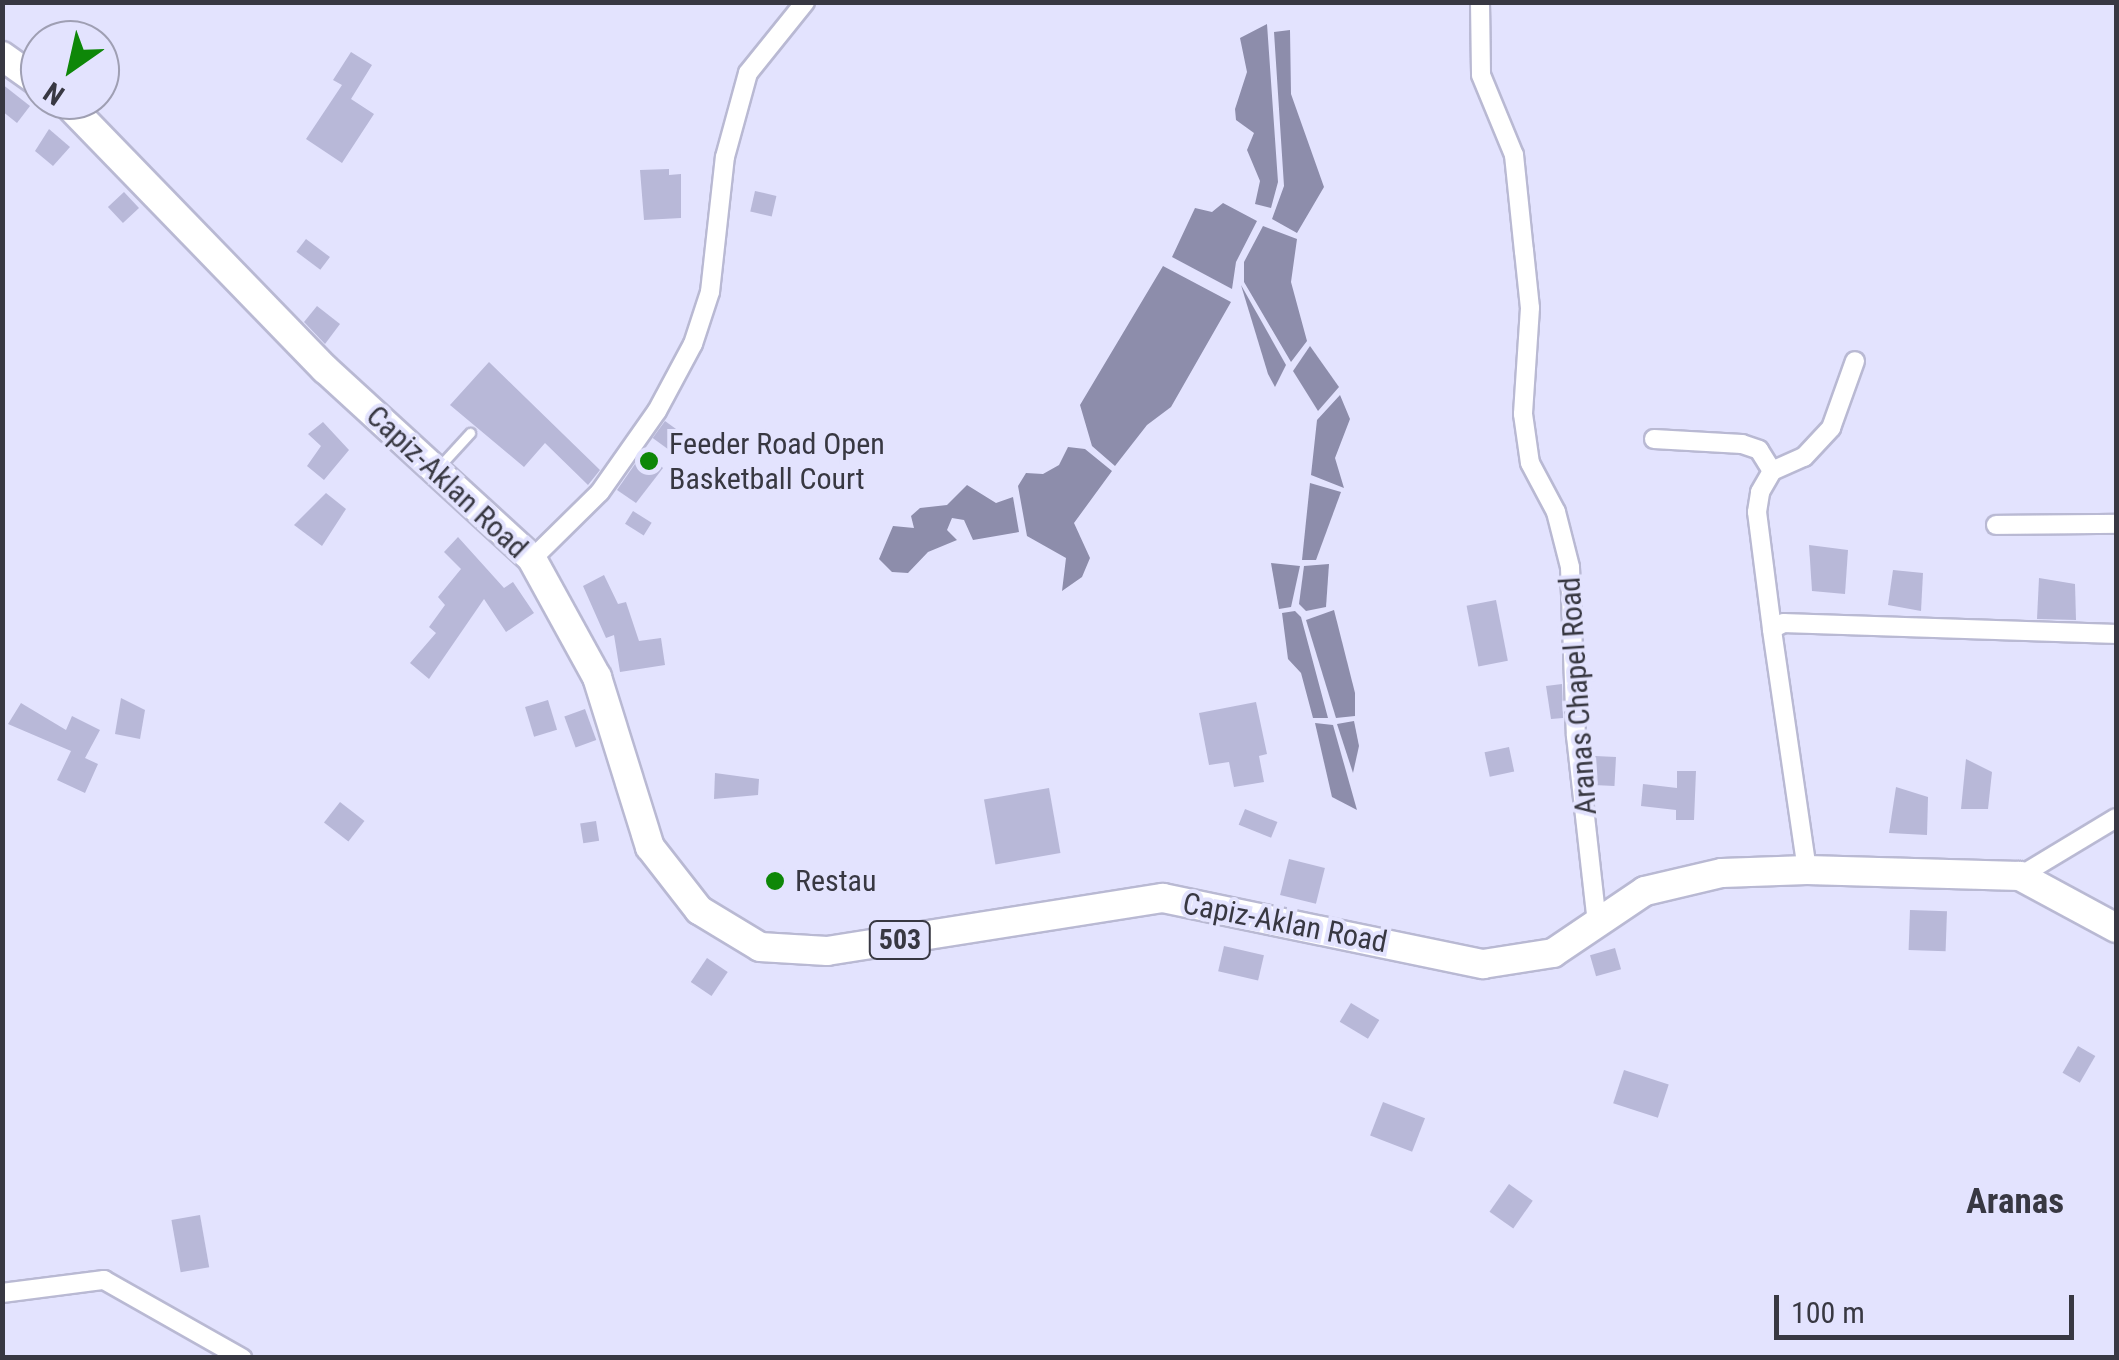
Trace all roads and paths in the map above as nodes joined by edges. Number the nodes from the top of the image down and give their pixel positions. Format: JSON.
{"nodes":[{"id":1,"x":805,"y":2,"type":"edge"},
{"id":2,"x":1480,"y":2,"type":"edge"},
{"id":3,"x":83,"y":120,"type":"edge"},
{"id":4,"x":1855,"y":361,"type":"dead end"},
{"id":5,"x":470,"y":432,"type":"dead end"},
{"id":6,"x":1654,"y":439,"type":"dead end"},
{"id":7,"x":435,"y":471,"type":"junction"},
{"id":8,"x":1772,"y":471,"type":"junction"},
{"id":9,"x":2116,"y":524,"type":"edge"},
{"id":10,"x":1996,"y":525,"type":"dead end"},
{"id":11,"x":532,"y":559,"type":"junction"},
{"id":12,"x":1772,"y":629,"type":"junction"},
{"id":13,"x":2116,"y":634,"type":"edge"},
{"id":14,"x":2116,"y":818,"type":"edge"},
{"id":15,"x":1808,"y":870,"type":"junction"},
{"id":16,"x":2020,"y":876,"type":"junction"},
{"id":17,"x":1596,"y":924,"type":"junction"},
{"id":18,"x":2116,"y":928,"type":"edge"},
{"id":19,"x":2,"y":1293,"type":"edge"},
{"id":20,"x":242,"y":1358,"type":"edge"}],
"edges":[{"from":1,"to":11,"type":"street"},
{"from":2,"to":17,"type":"street","name":"Aranas Chapel Road"},
{"from":3,"to":7,"type":"main road","name":"Capiz-Aklan Road","number":"503"},
{"from":4,"to":8,"type":"street"},
{"from":5,"to":7,"type":"lane"},
{"from":6,"to":8,"type":"street"},
{"from":7,"to":11,"type":"main road","name":"Capiz-Aklan Road","number":"503"},
{"from":8,"to":12,"type":"street"},
{"from":9,"to":10,"type":"street"},
{"from":11,"to":17,"type":"main road","name":"Capiz-Aklan Road","number":"503"},
{"from":12,"to":13,"type":"street"},
{"from":12,"to":15,"type":"street"},
{"from":14,"to":16,"type":"street"},
{"from":15,"to":16,"type":"main road","name":"Capiz-Aklan Road","number":"503"},
{"from":15,"to":17,"type":"main road","name":"Capiz-Aklan Road","number":"503"},
{"from":16,"to":18,"type":"main road","name":"Capiz-Aklan Road","number":"503"},
{"from":19,"to":20,"type":"street"}]}
